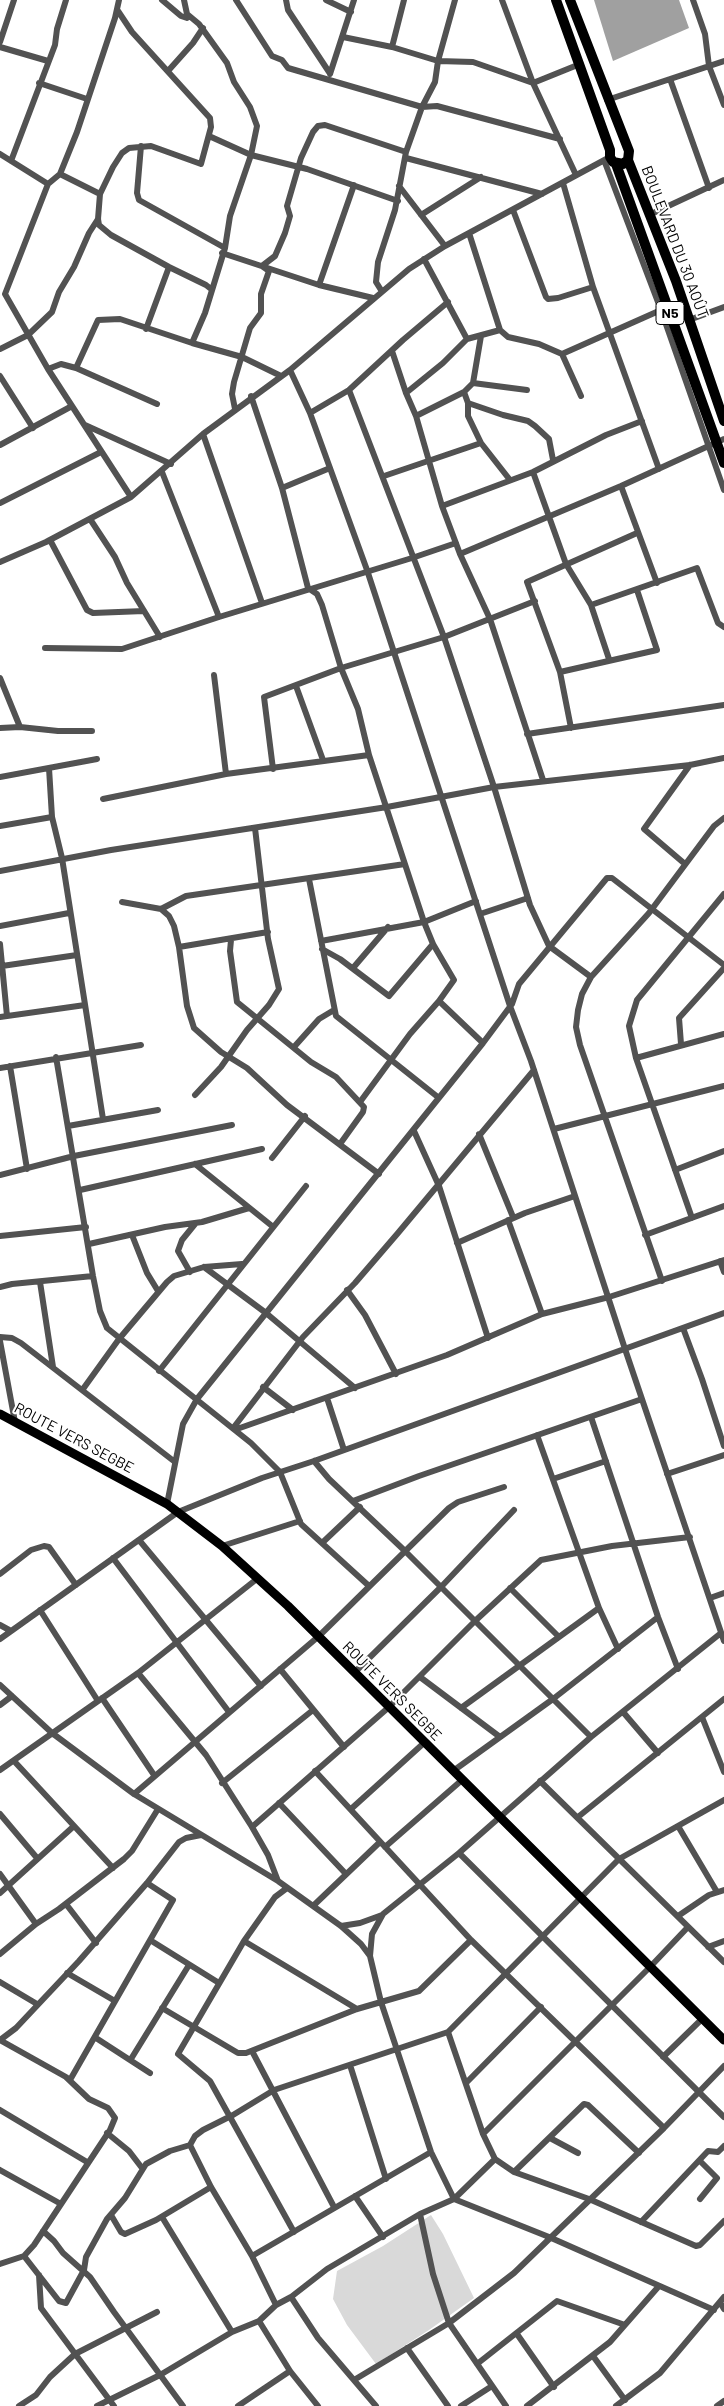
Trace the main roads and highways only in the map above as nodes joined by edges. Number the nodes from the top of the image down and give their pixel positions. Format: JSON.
{"nodes":[{"id":1,"x":556,"y":0,"type":"edge"},
{"id":2,"x":570,"y":0,"type":"edge"},
{"id":3,"x":625,"y":146,"type":"junction"},
{"id":4,"x":610,"y":158,"type":"junction"},
{"id":5,"x":628,"y":160,"type":"junction"},
{"id":6,"x":724,"y":421,"type":"edge"},
{"id":7,"x":716,"y":443,"type":"edge"},
{"id":8,"x":724,"y":464,"type":"edge"},
{"id":9,"x":0,"y":1414,"type":"edge"},
{"id":10,"x":724,"y":2040,"type":"edge"}],
"edges":[{"from":1,"to":4,"type":"highway","name":"BOULEVARD DU 30 AOÛT","number":"N5"},
{"from":2,"to":3,"type":"highway","number":"N5"},
{"from":3,"to":4,"type":"highway"},
{"from":3,"to":5,"type":"highway","number":"N5"},
{"from":4,"to":5,"type":"highway"},
{"from":4,"to":7,"type":"highway","name":"BOULEVARD DU 30 AOÛT","number":"N5"},
{"from":5,"to":6,"type":"highway","name":"BOULEVARD DU 30 AOÛT","number":"N5"},
{"from":7,"to":8,"type":"highway","name":"BOULEVARD DU 30 AOÛT","number":"N5"},
{"from":9,"to":10,"type":"main road","name":"ROUTE VERS SEGBE"}]}
